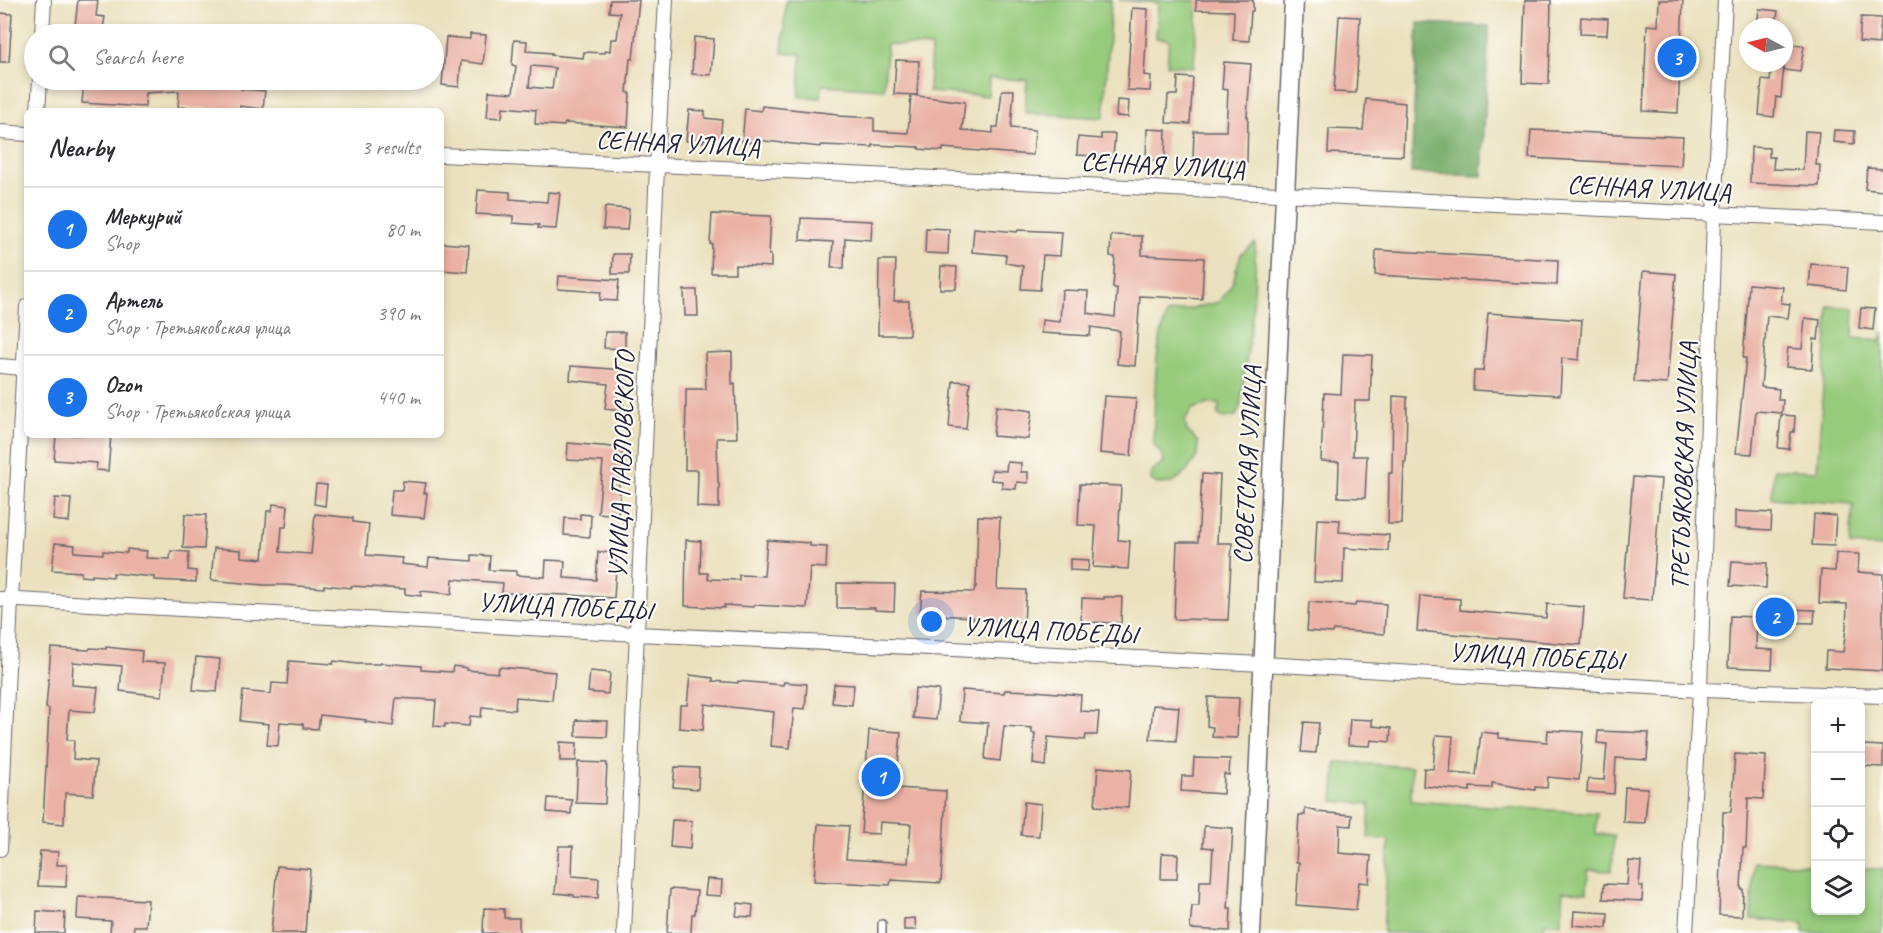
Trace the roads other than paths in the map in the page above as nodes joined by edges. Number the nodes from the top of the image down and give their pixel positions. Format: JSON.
{"nodes":[{"id":1,"x":44,"y":0,"type":"edge"},
{"id":2,"x":666,"y":0,"type":"edge"},
{"id":3,"x":1294,"y":0,"type":"edge"},
{"id":4,"x":1725,"y":0,"type":"edge"},
{"id":5,"x":43,"y":24,"type":"edge"},
{"id":6,"x":40,"y":90,"type":"edge"},
{"id":7,"x":39,"y":108,"type":"edge"},
{"id":8,"x":0,"y":132,"type":"edge"},
{"id":9,"x":24,"y":134,"type":"edge"},
{"id":10,"x":444,"y":155,"type":"edge"},
{"id":11,"x":657,"y":166,"type":"junction"},
{"id":12,"x":1285,"y":195,"type":"junction"},
{"id":13,"x":1714,"y":215,"type":"junction"},
{"id":14,"x":1883,"y":222,"type":"edge"},
{"id":15,"x":24,"y":352,"type":"edge"},
{"id":16,"x":0,"y":366,"type":"edge"},
{"id":17,"x":23,"y":368,"type":"junction"},
{"id":18,"x":5,"y":599,"type":"edge"},
{"id":19,"x":638,"y":634,"type":"junction"},
{"id":20,"x":1263,"y":664,"type":"junction"},
{"id":21,"x":1700,"y":690,"type":"junction"},
{"id":22,"x":1883,"y":696,"type":"edge"},
{"id":23,"x":0,"y":849,"type":"edge"},
{"id":24,"x":882,"y":924,"type":"dead end"},
{"id":25,"x":624,"y":933,"type":"edge"},
{"id":26,"x":882,"y":933,"type":"edge"},
{"id":27,"x":1251,"y":933,"type":"edge"},
{"id":28,"x":1686,"y":933,"type":"edge"}],
"edges":[{"from":1,"to":5,"type":"street"},
{"from":2,"to":11,"type":"street","name":"УЛИЦА ПАВЛОВСКОГО"},
{"from":3,"to":12,"type":"street","name":"СОВЕТСКАЯ УЛИЦА"},
{"from":4,"to":13,"type":"street","name":"ТРЕТЬЯКОВСКАЯ УЛИЦА"},
{"from":6,"to":7,"type":"street"},
{"from":8,"to":9,"type":"street"},
{"from":10,"to":11,"type":"street","name":"СЕННАЯ УЛИЦА"},
{"from":11,"to":12,"type":"street","name":"СЕННАЯ УЛИЦА"},
{"from":11,"to":19,"type":"street","name":"УЛИЦА ПАВЛОВСКОГО"},
{"from":12,"to":13,"type":"street","name":"СЕННАЯ УЛИЦА"},
{"from":12,"to":20,"type":"street","name":"СОВЕТСКАЯ УЛИЦА"},
{"from":13,"to":14,"type":"street","name":"СЕННАЯ УЛИЦА"},
{"from":13,"to":21,"type":"street","name":"ТРЕТЬЯКОВСКАЯ УЛИЦА"},
{"from":15,"to":17,"type":"street"},
{"from":16,"to":17,"type":"street"},
{"from":17,"to":18,"type":"street"},
{"from":18,"to":19,"type":"street","name":"УЛИЦА ПОБЕДЫ"},
{"from":18,"to":23,"type":"street"},
{"from":19,"to":20,"type":"street","name":"УЛИЦА ПОБЕДЫ"},
{"from":19,"to":25,"type":"street","name":"УЛИЦА ПАВЛОВСКОГО"},
{"from":20,"to":21,"type":"street","name":"УЛИЦА ПОБЕДЫ"},
{"from":20,"to":27,"type":"street","name":"СОВЕТСКАЯ УЛИЦА"},
{"from":21,"to":22,"type":"street","name":"УЛИЦА ПОБЕДЫ"},
{"from":21,"to":28,"type":"street","name":"ТРЕТЬЯКОВСКАЯ УЛИЦА"},
{"from":24,"to":26,"type":"lane"}]}
